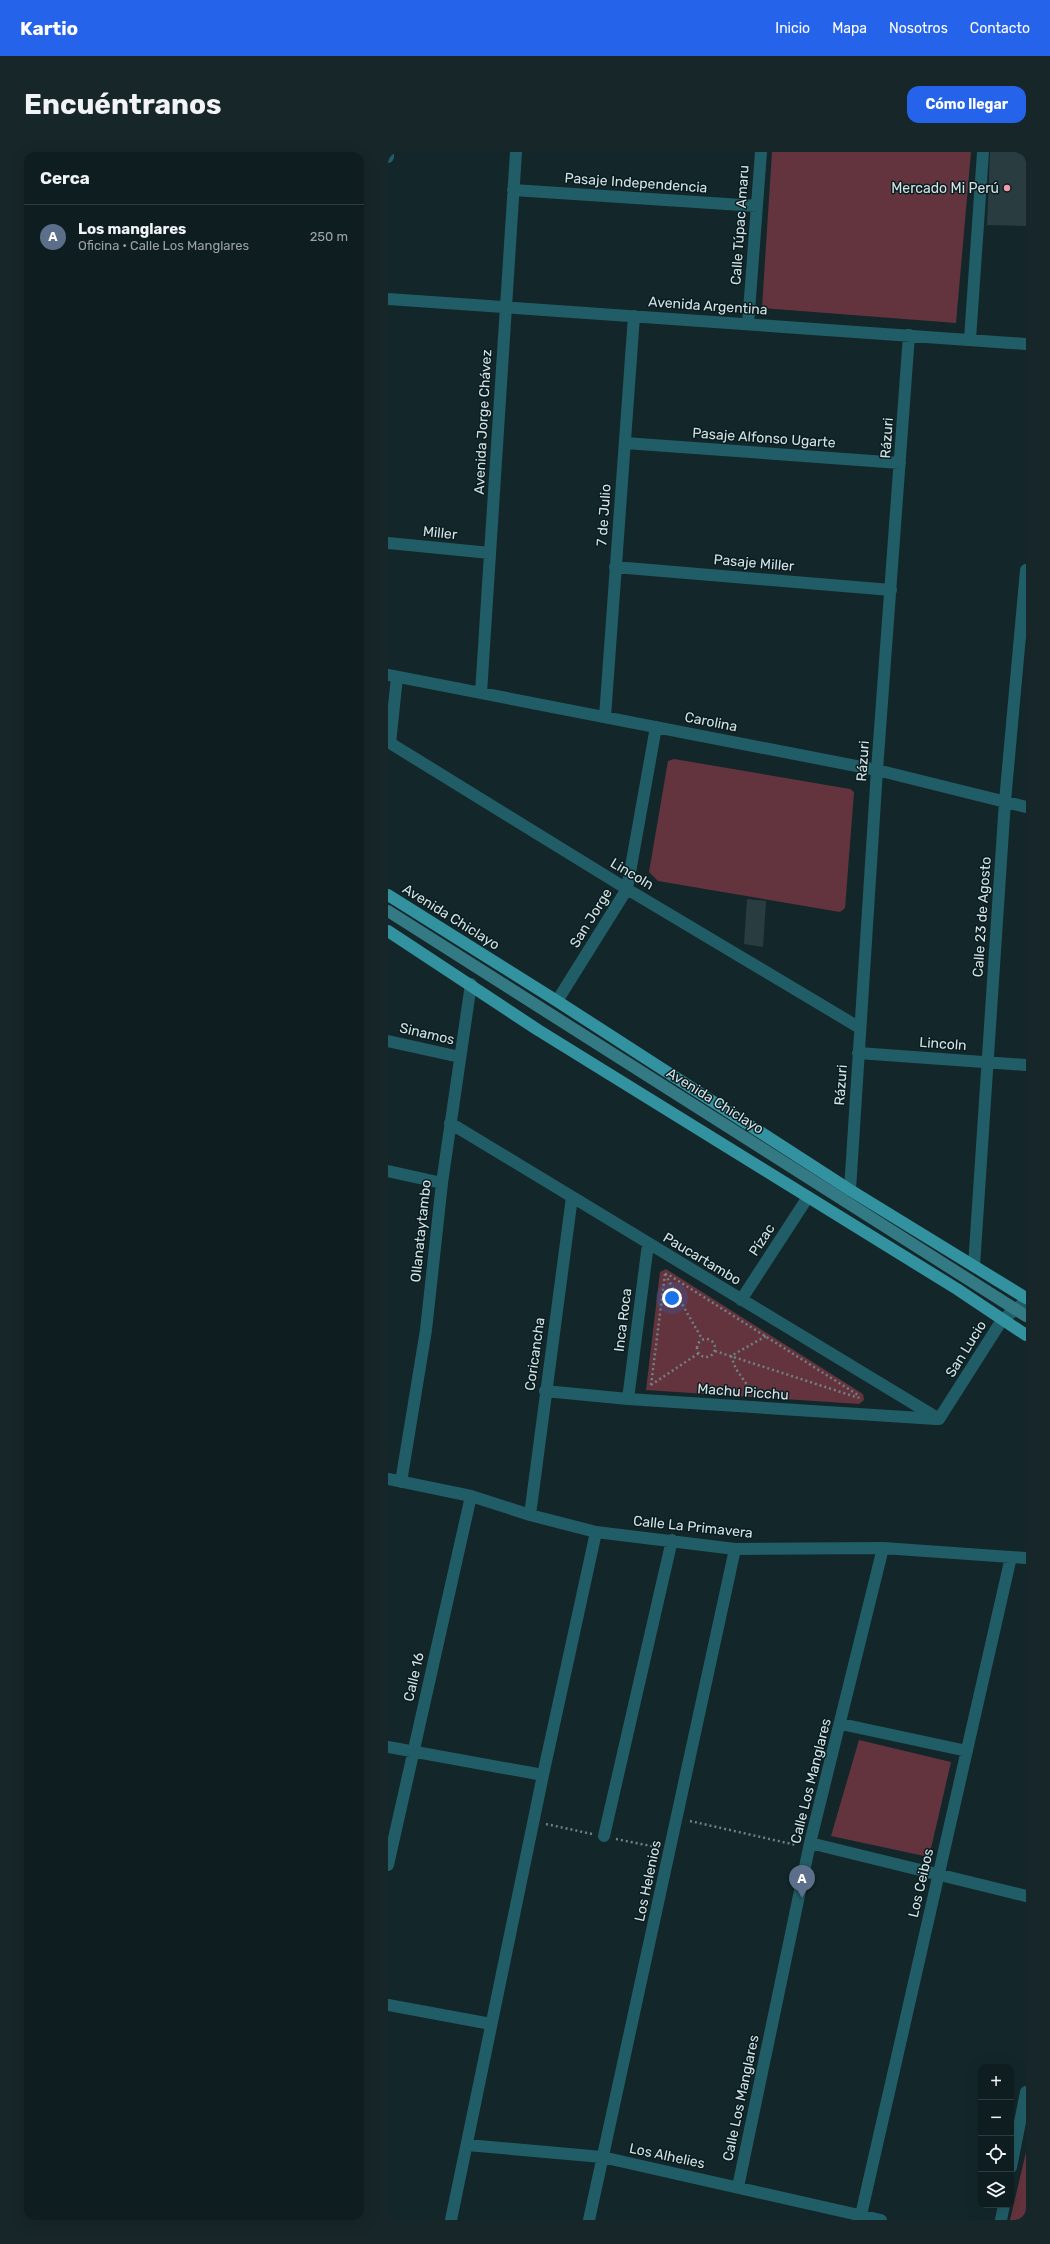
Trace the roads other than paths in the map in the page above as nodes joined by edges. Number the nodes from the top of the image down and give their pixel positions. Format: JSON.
{"nodes":[{"id":1,"x":388,"y":152,"type":"edge"},
{"id":2,"x":516,"y":152,"type":"edge"},
{"id":3,"x":761,"y":152,"type":"edge"},
{"id":4,"x":983,"y":152,"type":"edge"},
{"id":5,"x":388,"y":157,"type":"edge"},
{"id":6,"x":513,"y":190,"type":"junction"},
{"id":7,"x":757,"y":206,"type":"junction"},
{"id":8,"x":388,"y":299,"type":"edge"},
{"id":9,"x":505,"y":307,"type":"junction"},
{"id":10,"x":634,"y":316,"type":"junction"},
{"id":11,"x":748,"y":324,"type":"junction"},
{"id":12,"x":909,"y":335,"type":"junction"},
{"id":13,"x":970,"y":339,"type":"junction"},
{"id":14,"x":1026,"y":344,"type":"edge"},
{"id":15,"x":625,"y":443,"type":"junction"},
{"id":16,"x":900,"y":463,"type":"junction"},
{"id":17,"x":388,"y":543,"type":"edge"},
{"id":18,"x":490,"y":553,"type":"junction"},
{"id":19,"x":616,"y":567,"type":"junction"},
{"id":20,"x":1026,"y":570,"type":"edge"},
{"id":21,"x":891,"y":590,"type":"junction"},
{"id":22,"x":393,"y":676,"type":"edge"},
{"id":23,"x":481,"y":693,"type":"junction"},
{"id":24,"x":604,"y":717,"type":"junction"},
{"id":25,"x":656,"y":727,"type":"junction"},
{"id":26,"x":877,"y":770,"type":"junction"},
{"id":27,"x":1005,"y":801,"type":"junction"},
{"id":28,"x":1026,"y":807,"type":"edge"},
{"id":29,"x":627,"y":889,"type":"junction"},
{"id":30,"x":388,"y":895,"type":"edge"},
{"id":31,"x":388,"y":911,"type":"edge"},
{"id":32,"x":388,"y":931,"type":"edge"},
{"id":33,"x":471,"y":984,"type":"junction"},
{"id":34,"x":557,"y":1000,"type":"junction"},
{"id":35,"x":860,"y":1028,"type":"junction"},
{"id":36,"x":388,"y":1041,"type":"edge"},
{"id":37,"x":858,"y":1053,"type":"junction"},
{"id":38,"x":460,"y":1057,"type":"junction"},
{"id":39,"x":988,"y":1062,"type":"junction"},
{"id":40,"x":1026,"y":1065,"type":"edge"},
{"id":41,"x":450,"y":1123,"type":"junction"},
{"id":42,"x":388,"y":1171,"type":"edge"},
{"id":43,"x":442,"y":1183,"type":"junction"},
{"id":44,"x":850,"y":1190,"type":"junction"},
{"id":45,"x":572,"y":1197,"type":"junction"},
{"id":46,"x":808,"y":1197,"type":"junction"},
{"id":47,"x":648,"y":1244,"type":"junction"},
{"id":48,"x":974,"y":1266,"type":"junction"},
{"id":49,"x":1026,"y":1298,"type":"edge"},
{"id":50,"x":741,"y":1300,"type":"junction"},
{"id":51,"x":1026,"y":1301,"type":"edge"},
{"id":52,"x":1021,"y":1313,"type":"edge"},
{"id":53,"x":1002,"y":1320,"type":"junction"},
{"id":54,"x":1026,"y":1335,"type":"edge"},
{"id":55,"x":545,"y":1392,"type":"junction"},
{"id":56,"x":628,"y":1399,"type":"junction"},
{"id":57,"x":939,"y":1420,"type":"junction"},
{"id":58,"x":388,"y":1479,"type":"edge"},
{"id":59,"x":401,"y":1482,"type":"junction"},
{"id":60,"x":471,"y":1496,"type":"junction"},
{"id":61,"x":530,"y":1514,"type":"junction"},
{"id":62,"x":596,"y":1532,"type":"junction"},
{"id":63,"x":672,"y":1540,"type":"junction"},
{"id":64,"x":883,"y":1548,"type":"junction"},
{"id":65,"x":735,"y":1549,"type":"junction"},
{"id":66,"x":1011,"y":1557,"type":"junction"},
{"id":67,"x":1026,"y":1558,"type":"edge"},
{"id":68,"x":841,"y":1724,"type":"junction"},
{"id":69,"x":388,"y":1747,"type":"edge"},
{"id":70,"x":967,"y":1751,"type":"junction"},
{"id":71,"x":412,"y":1752,"type":"junction"},
{"id":72,"x":543,"y":1775,"type":"junction"},
{"id":73,"x":604,"y":1836,"type":"dead end"},
{"id":74,"x":390,"y":1842,"type":"edge"},
{"id":75,"x":810,"y":1845,"type":"junction"},
{"id":76,"x":388,"y":1865,"type":"edge"},
{"id":77,"x":938,"y":1874,"type":"junction"},
{"id":78,"x":1026,"y":1896,"type":"edge"},
{"id":79,"x":388,"y":2005,"type":"edge"},
{"id":80,"x":492,"y":2024,"type":"junction"},
{"id":81,"x":1026,"y":2092,"type":"edge"},
{"id":82,"x":1024,"y":2106,"type":"edge"},
{"id":83,"x":467,"y":2145,"type":"junction"},
{"id":84,"x":1014,"y":2153,"type":"edge"},
{"id":85,"x":602,"y":2157,"type":"junction"},
{"id":86,"x":738,"y":2187,"type":"junction"},
{"id":87,"x":1003,"y":2208,"type":"edge"},
{"id":88,"x":861,"y":2215,"type":"junction"},
{"id":89,"x":451,"y":2220,"type":"edge"},
{"id":90,"x":588,"y":2220,"type":"edge"},
{"id":91,"x":881,"y":2220,"type":"edge"},
{"id":92,"x":1001,"y":2220,"type":"edge"}],
"edges":[{"from":1,"to":5,"type":"street"},
{"from":2,"to":6,"type":"street","name":"Avenida Jorge Chávez"},
{"from":3,"to":7,"type":"street","name":"Calle Túpac Amaru"},
{"from":4,"to":13,"type":"street"},
{"from":6,"to":7,"type":"street","name":"Pasaje Independencia"},
{"from":6,"to":9,"type":"street","name":"Avenida Jorge Chávez"},
{"from":7,"to":11,"type":"street","name":"Calle Túpac Amaru"},
{"from":8,"to":9,"type":"street","name":"Avenida Argentina"},
{"from":9,"to":10,"type":"street","name":"Avenida Argentina"},
{"from":9,"to":18,"type":"street","name":"Avenida Jorge Chávez"},
{"from":10,"to":11,"type":"street","name":"Avenida Argentina"},
{"from":10,"to":15,"type":"street","name":"7 de Julio"},
{"from":11,"to":12,"type":"street","name":"Avenida Argentina"},
{"from":12,"to":13,"type":"street","name":"Avenida Argentina"},
{"from":12,"to":16,"type":"street","name":"Rázuri"},
{"from":13,"to":14,"type":"street","name":"Avenida Argentina"},
{"from":15,"to":16,"type":"street","name":"Pasaje Alfonso Ugarte"},
{"from":15,"to":19,"type":"street","name":"7 de Julio"},
{"from":16,"to":21,"type":"street","name":"Rázuri"},
{"from":17,"to":18,"type":"street","name":"Miller"},
{"from":18,"to":23,"type":"street","name":"Avenida Jorge Chávez"},
{"from":19,"to":21,"type":"street","name":"Pasaje Miller"},
{"from":19,"to":24,"type":"street","name":"7 de Julio"},
{"from":20,"to":27,"type":"street","name":"Calle 23 de Agosto"},
{"from":21,"to":26,"type":"street","name":"Rázuri"},
{"from":22,"to":23,"type":"street","name":"Carolina"},
{"from":22,"to":29,"type":"street","name":"Lincoln"},
{"from":23,"to":24,"type":"street","name":"Carolina"},
{"from":24,"to":25,"type":"street","name":"Carolina"},
{"from":25,"to":26,"type":"street","name":"Carolina"},
{"from":25,"to":29,"type":"street","name":"San Jorge"},
{"from":26,"to":27,"type":"street","name":"Carolina"},
{"from":26,"to":35,"type":"street","name":"Rázuri"},
{"from":27,"to":28,"type":"street","name":"Carolina"},
{"from":27,"to":39,"type":"street","name":"Calle 23 de Agosto"},
{"from":29,"to":34,"type":"street","name":"San Jorge"},
{"from":29,"to":35,"type":"street","name":"Lincoln"},
{"from":30,"to":34,"type":"main road","name":"Avenida Chiclayo"},
{"from":31,"to":52,"type":"street","name":"Avenida Chiclayo"},
{"from":32,"to":33,"type":"main road"},
{"from":33,"to":38,"type":"street","name":"Ollanataytambo"},
{"from":33,"to":46,"type":"main road"},
{"from":34,"to":44,"type":"main road","name":"Avenida Chiclayo"},
{"from":35,"to":37,"type":"street","name":"Rázuri"},
{"from":36,"to":38,"type":"street","name":"Sinamos"},
{"from":37,"to":39,"type":"street","name":"Lincoln"},
{"from":37,"to":44,"type":"street","name":"Rázuri"},
{"from":38,"to":41,"type":"street","name":"Ollanataytambo"},
{"from":39,"to":40,"type":"street","name":"Lincoln"},
{"from":39,"to":48,"type":"street","name":"Calle 23 de Agosto"},
{"from":41,"to":43,"type":"street","name":"Ollanataytambo"},
{"from":41,"to":45,"type":"street","name":"Paucartambo"},
{"from":42,"to":43,"type":"street"},
{"from":43,"to":59,"type":"street","name":"Ollanataytambo"},
{"from":44,"to":48,"type":"main road","name":"Avenida Chiclayo"},
{"from":45,"to":47,"type":"street","name":"Paucartambo"},
{"from":45,"to":55,"type":"street","name":"Coricancha"},
{"from":46,"to":50,"type":"street","name":"Pízac"},
{"from":46,"to":53,"type":"main road"},
{"from":47,"to":50,"type":"street","name":"Paucartambo"},
{"from":47,"to":56,"type":"street","name":"Inca Roca"},
{"from":48,"to":49,"type":"main road","name":"Avenida Chiclayo"},
{"from":50,"to":57,"type":"street","name":"Paucartambo"},
{"from":51,"to":52,"type":"street","name":"San Lucio"},
{"from":52,"to":53,"type":"street","name":"San Lucio"},
{"from":53,"to":54,"type":"main road"},
{"from":53,"to":57,"type":"street","name":"San Lucio"},
{"from":55,"to":56,"type":"street","name":"Machu Picchu"},
{"from":55,"to":61,"type":"street","name":"Coricancha"},
{"from":56,"to":57,"type":"street","name":"Machu Picchu"},
{"from":58,"to":59,"type":"street","name":"Calle La Primavera"},
{"from":59,"to":60,"type":"street","name":"Calle La Primavera"},
{"from":60,"to":61,"type":"street","name":"Calle La Primavera"},
{"from":60,"to":71,"type":"street","name":"Calle 16"},
{"from":61,"to":62,"type":"street","name":"Calle La Primavera"},
{"from":62,"to":63,"type":"street","name":"Calle La Primavera"},
{"from":62,"to":72,"type":"street"},
{"from":63,"to":65,"type":"street","name":"Calle La Primavera"},
{"from":63,"to":73,"type":"street"},
{"from":64,"to":65,"type":"street","name":"Calle La Primavera"},
{"from":64,"to":66,"type":"street","name":"Calle La Primavera"},
{"from":64,"to":68,"type":"street","name":"Calle Los Manglares"},
{"from":65,"to":85,"type":"street","name":"Los Helenios"},
{"from":66,"to":67,"type":"street","name":"Calle La Primavera"},
{"from":66,"to":70,"type":"street","name":"Los Ceibos"},
{"from":68,"to":70,"type":"street"},
{"from":68,"to":75,"type":"street","name":"Calle Los Manglares"},
{"from":69,"to":71,"type":"street"},
{"from":70,"to":77,"type":"street","name":"Los Ceibos"},
{"from":71,"to":72,"type":"street"},
{"from":71,"to":74,"type":"street","name":"Calle 16"},
{"from":72,"to":80,"type":"street"},
{"from":74,"to":76,"type":"street","name":"Calle 16"},
{"from":75,"to":77,"type":"street"},
{"from":75,"to":86,"type":"street","name":"Calle Los Manglares"},
{"from":77,"to":78,"type":"street"},
{"from":77,"to":88,"type":"street","name":"Los Ceibos"},
{"from":79,"to":80,"type":"street"},
{"from":80,"to":83,"type":"street"},
{"from":81,"to":82,"type":"street"},
{"from":82,"to":84,"type":"street"},
{"from":83,"to":85,"type":"street","name":"Los Alhelies"},
{"from":83,"to":89,"type":"street"},
{"from":85,"to":86,"type":"street","name":"Los Alhelies"},
{"from":85,"to":90,"type":"street","name":"Los Helenios"},
{"from":86,"to":88,"type":"street","name":"Los Alhelies"},
{"from":87,"to":92,"type":"street"},
{"from":88,"to":91,"type":"street","name":"Los Alhelies"}]}
